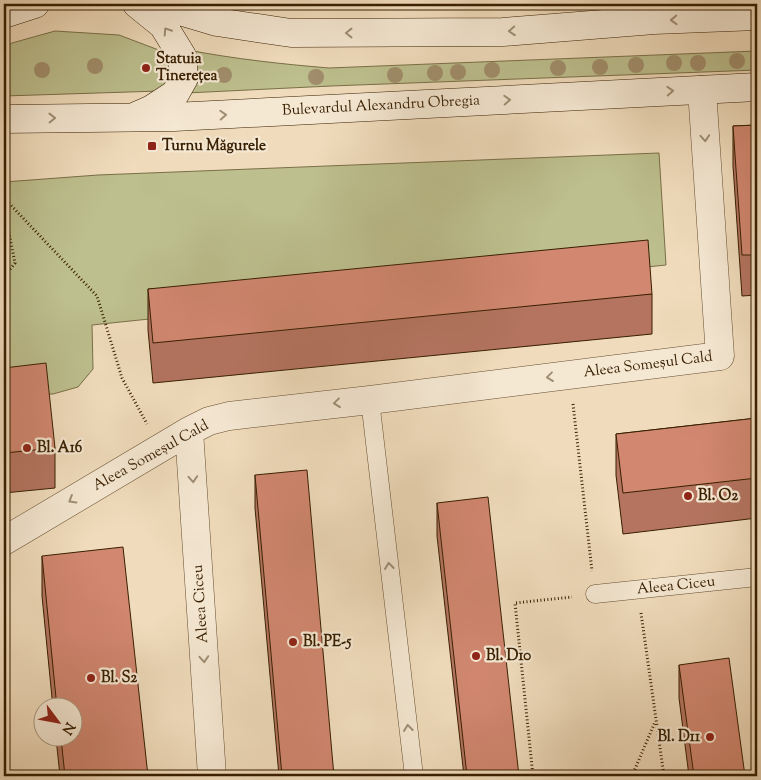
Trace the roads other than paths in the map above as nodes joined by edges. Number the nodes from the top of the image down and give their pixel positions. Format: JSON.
{"nodes":[{"id":1,"x":35,"y":4,"type":"edge"},
{"id":2,"x":137,"y":4,"type":"edge"},
{"id":3,"x":156,"y":4,"type":"edge"},
{"id":4,"x":4,"y":14,"type":"edge"},
{"id":5,"x":757,"y":16,"type":"edge"},
{"id":6,"x":757,"y":88,"type":"edge"},
{"id":7,"x":702,"y":90,"type":"junction"},
{"id":8,"x":132,"y":117,"type":"junction"},
{"id":9,"x":4,"y":119,"type":"edge"},
{"id":10,"x":370,"y":400,"type":"junction"},
{"id":11,"x":189,"y":431,"type":"junction"},
{"id":12,"x":4,"y":541,"type":"edge"},
{"id":13,"x":757,"y":577,"type":"edge"},
{"id":14,"x":595,"y":594,"type":"road end"},
{"id":15,"x":212,"y":776,"type":"edge"},
{"id":16,"x":414,"y":776,"type":"edge"}],
"edges":[{"from":1,"to":4,"type":"main road"},
{"from":8,"to":2,"type":"main road","one_way":true},
{"from":5,"to":3,"type":"main road","one_way":true},
{"from":6,"to":7,"type":"main road","name":"Bulevardul Alexandru Obregia"},
{"from":8,"to":7,"type":"main road","name":"Bulevardul Alexandru Obregia","one_way":true},
{"from":7,"to":10,"type":"main road","name":"Aleea Someșul Cald","one_way":true},
{"from":9,"to":8,"type":"main road","name":"Bulevardul Alexandru Obregia","one_way":true},
{"from":10,"to":11,"type":"main road","name":"Aleea Someșul Cald","one_way":true},
{"from":16,"to":10,"type":"lane","one_way":true},
{"from":11,"to":12,"type":"main road","name":"Aleea Someșul Cald","one_way":true},
{"from":11,"to":15,"type":"main road","name":"Aleea Ciceu","one_way":true},
{"from":13,"to":14,"type":"lane","name":"Aleea Ciceu"}]}
